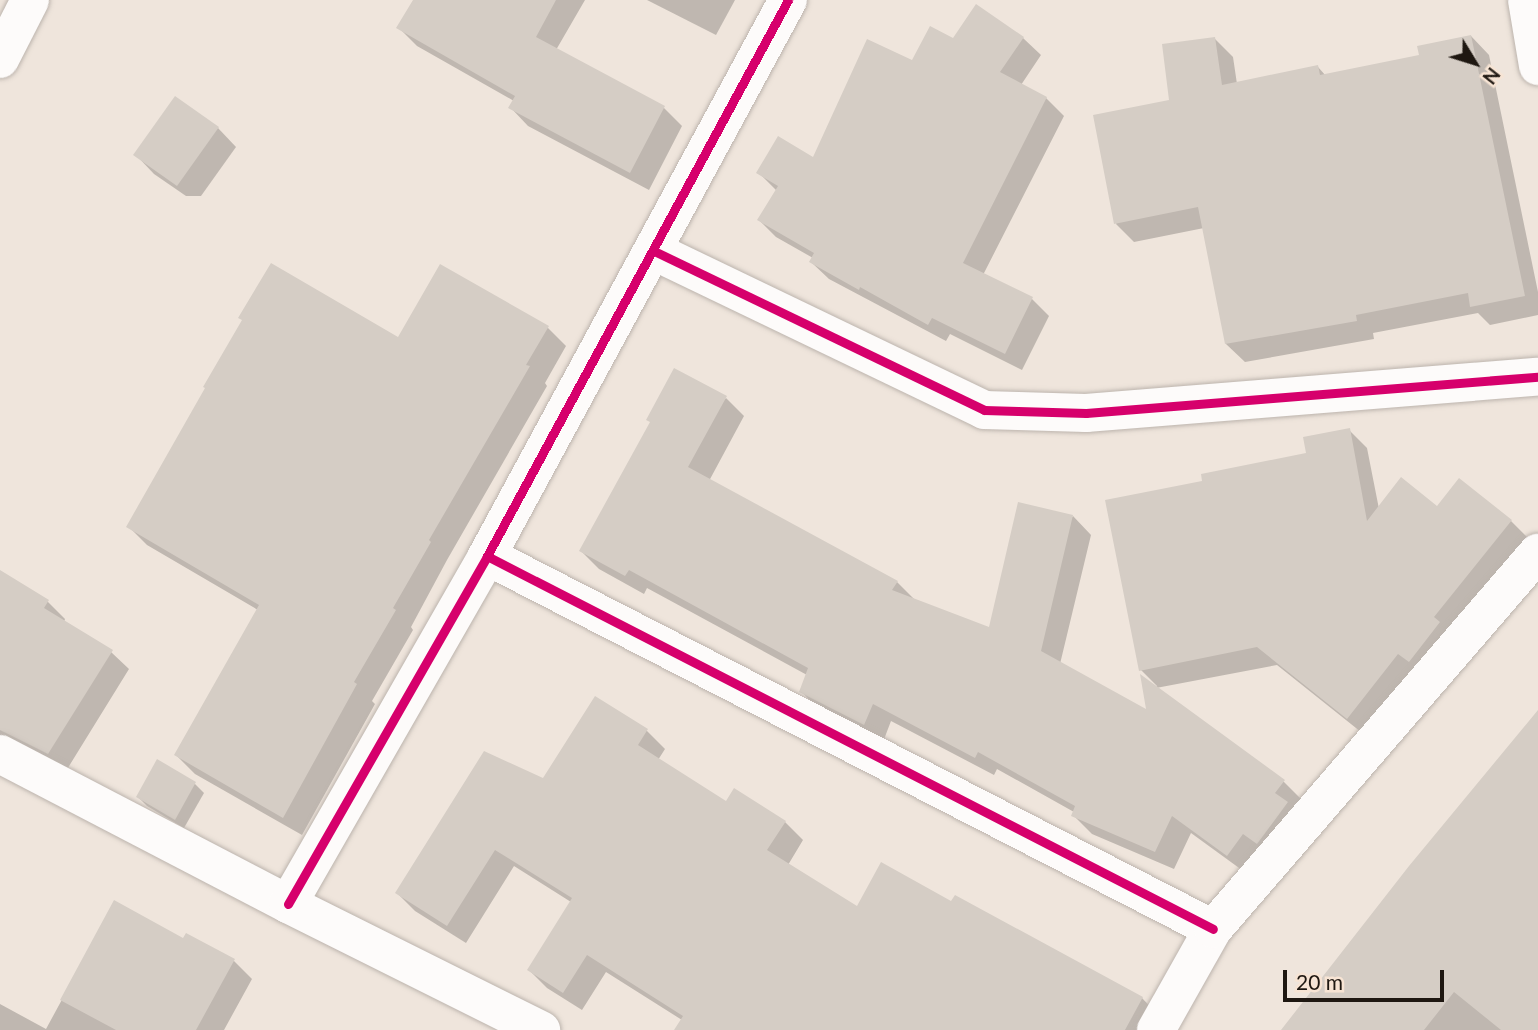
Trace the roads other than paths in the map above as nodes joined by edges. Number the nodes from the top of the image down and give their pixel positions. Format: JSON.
{"nodes":[{"id":1,"x":30,"y":0,"type":"edge"},
{"id":2,"x":788,"y":0,"type":"edge"},
{"id":3,"x":1527,"y":0,"type":"edge"},
{"id":4,"x":0,"y":60,"type":"edge"},
{"id":5,"x":1538,"y":66,"type":"edge"},
{"id":6,"x":654,"y":251,"type":"junction"},
{"id":7,"x":1538,"y":377,"type":"edge"},
{"id":8,"x":1538,"y":553,"type":"edge"},
{"id":9,"x":487,"y":556,"type":"junction"},
{"id":10,"x":0,"y":754,"type":"edge"},
{"id":11,"x":288,"y":904,"type":"junction"},
{"id":12,"x":1213,"y":929,"type":"junction"},
{"id":13,"x":541,"y":1030,"type":"edge"},
{"id":14,"x":1156,"y":1030,"type":"edge"}],
"edges":[{"from":1,"to":4,"type":"street"},
{"from":2,"to":6,"type":"street"},
{"from":3,"to":5,"type":"street"},
{"from":6,"to":7,"type":"street"},
{"from":6,"to":9,"type":"street"},
{"from":8,"to":12,"type":"street"},
{"from":9,"to":11,"type":"street"},
{"from":9,"to":12,"type":"street"},
{"from":10,"to":11,"type":"street"},
{"from":11,"to":13,"type":"street"},
{"from":12,"to":14,"type":"street"}]}
